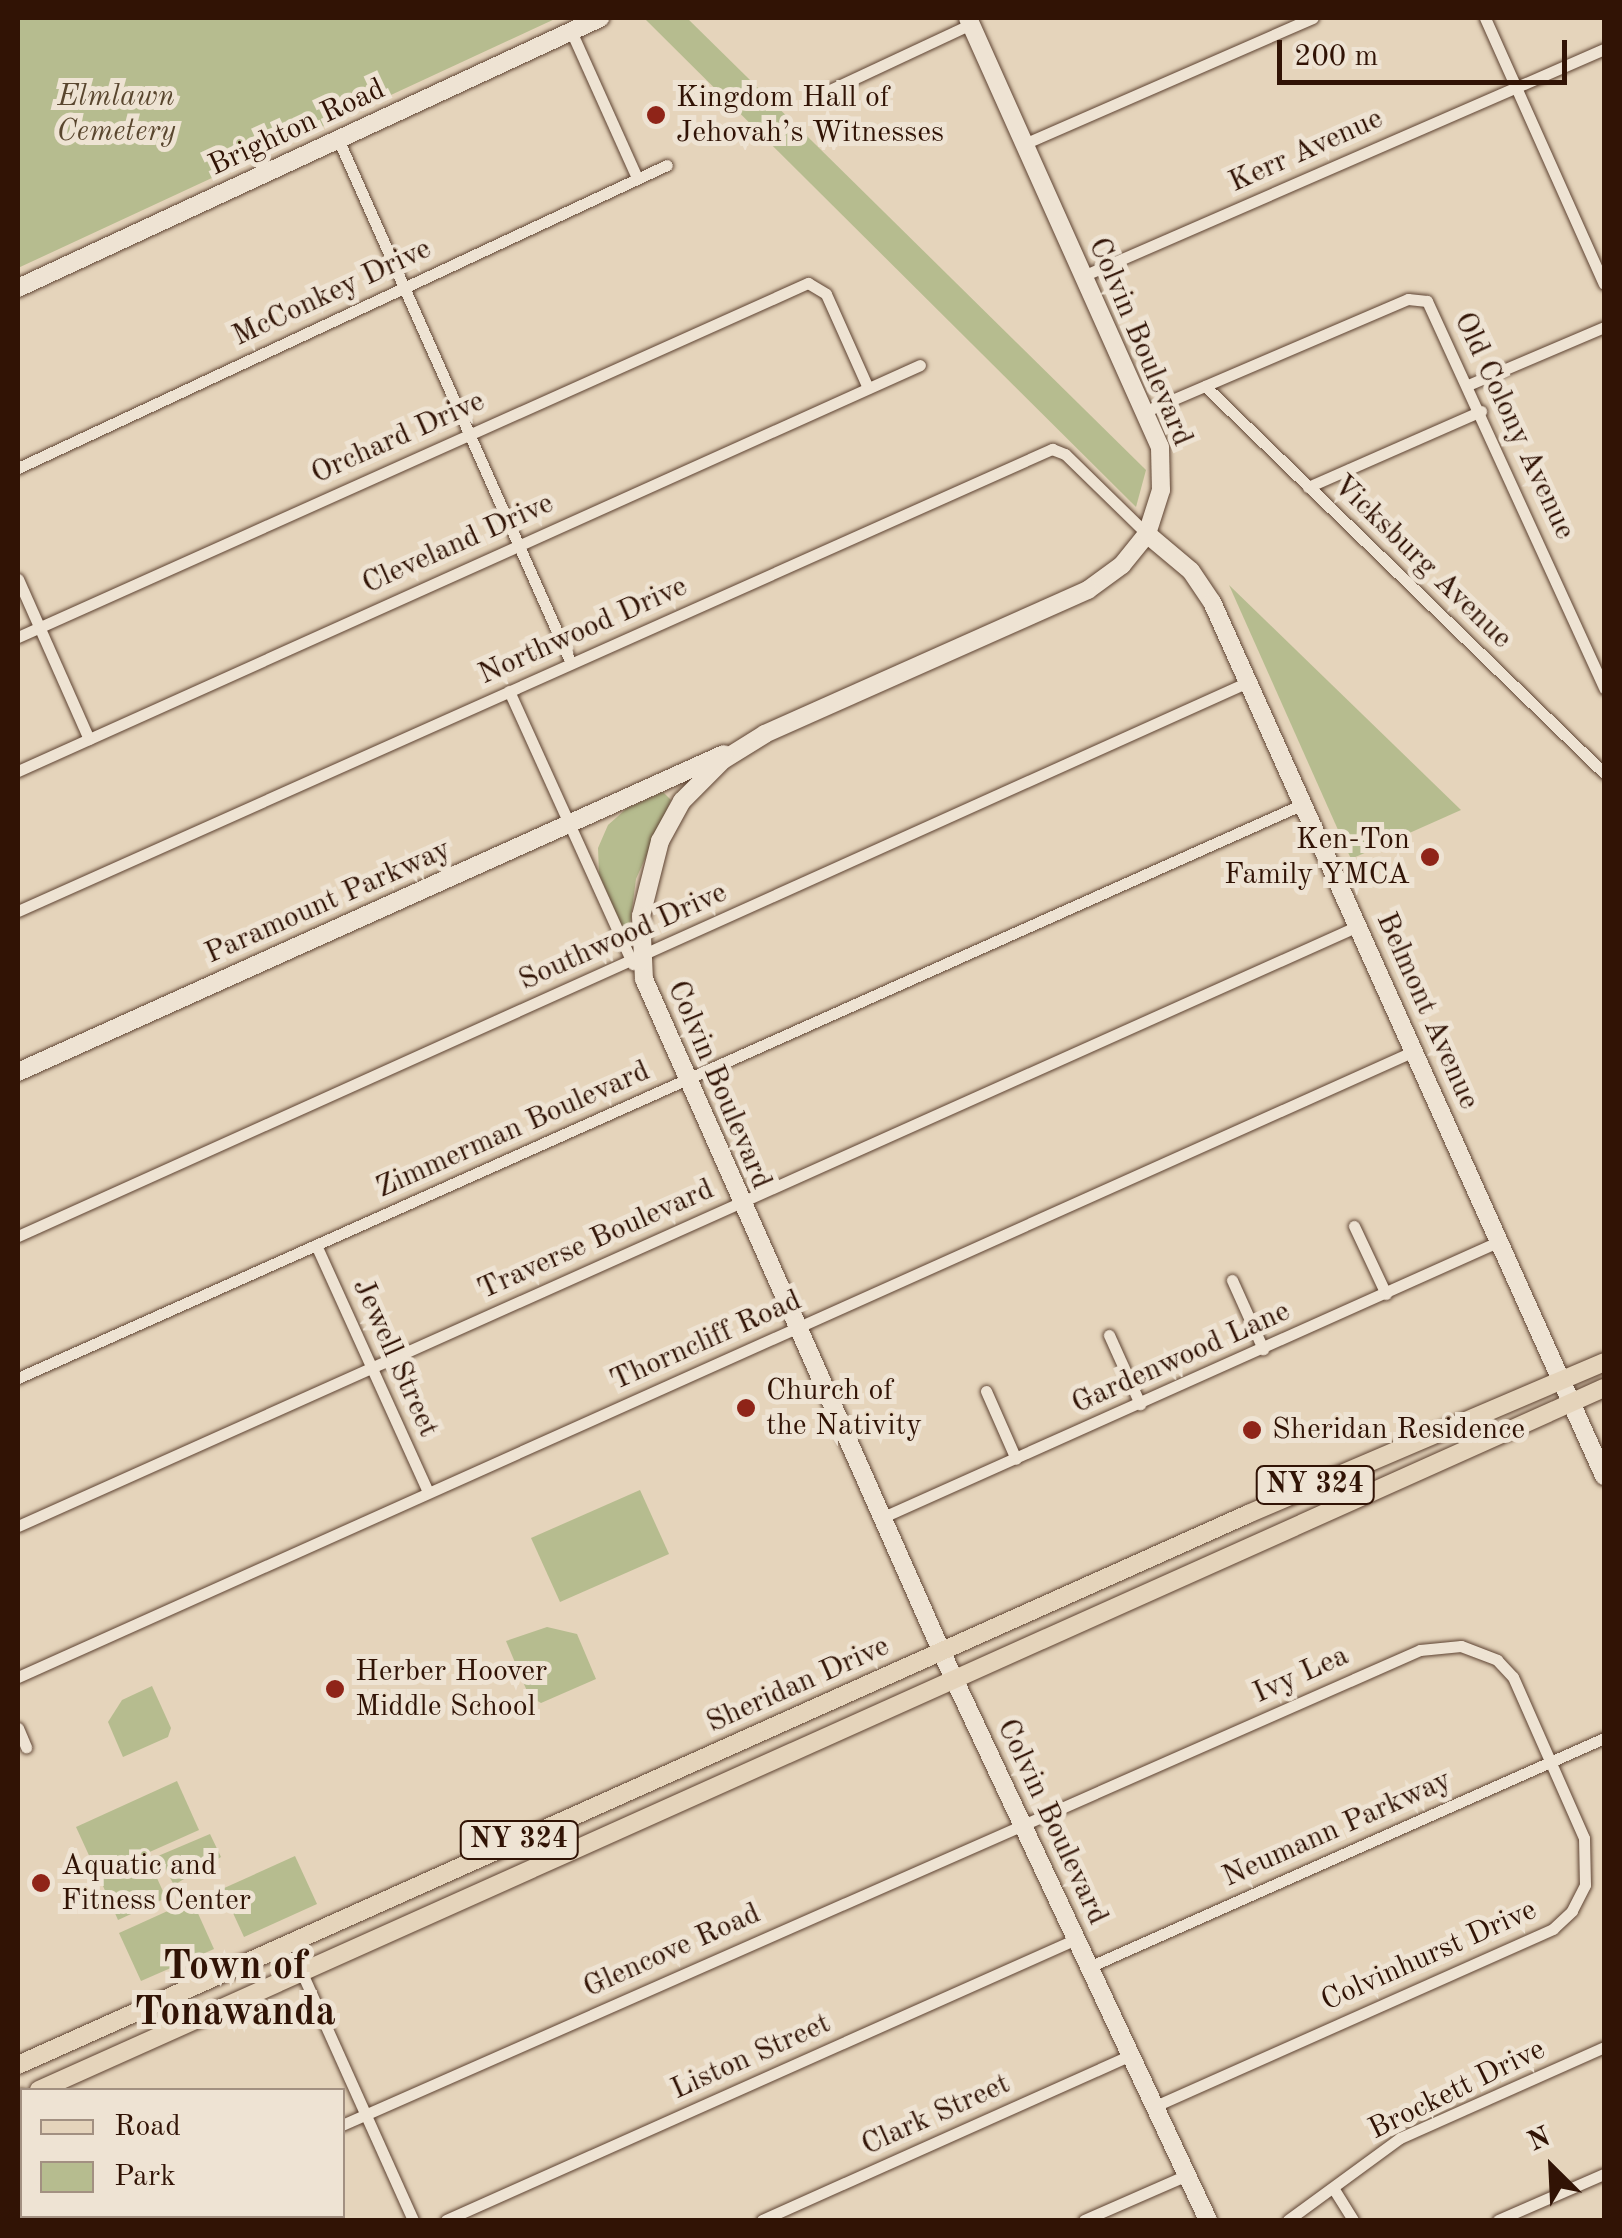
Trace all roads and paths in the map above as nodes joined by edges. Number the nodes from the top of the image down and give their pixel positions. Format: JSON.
{"nodes":[{"id":1,"x":600,"y":18,"type":"edge"},
{"id":2,"x":1313,"y":18,"type":"edge"},
{"id":3,"x":1485,"y":18,"type":"edge"},
{"id":4,"x":970,"y":21,"type":"edge"},
{"id":5,"x":571,"y":31,"type":"junction"},
{"id":6,"x":1604,"y":49,"type":"edge"},
{"id":7,"x":1516,"y":87,"type":"junction"},
{"id":8,"x":813,"y":98,"type":"dead end"},
{"id":9,"x":338,"y":139,"type":"junction"},
{"id":10,"x":1024,"y":144,"type":"junction"},
{"id":11,"x":667,"y":165,"type":"dead end"},
{"id":12,"x":638,"y":178,"type":"junction"},
{"id":13,"x":1083,"y":276,"type":"junction"},
{"id":14,"x":1604,"y":284,"type":"edge"},
{"id":15,"x":403,"y":287,"type":"junction"},
{"id":16,"x":18,"y":288,"type":"edge"},
{"id":17,"x":1604,"y":327,"type":"edge"},
{"id":18,"x":920,"y":365,"type":"dead end"},
{"id":19,"x":1468,"y":385,"type":"junction"},
{"id":20,"x":1204,"y":386,"type":"junction"},
{"id":21,"x":868,"y":388,"type":"junction"},
{"id":22,"x":1480,"y":411,"type":"junction"},
{"id":23,"x":1144,"y":412,"type":"junction"},
{"id":24,"x":468,"y":434,"type":"junction"},
{"id":25,"x":18,"y":468,"type":"edge"},
{"id":26,"x":1308,"y":487,"type":"junction"},
{"id":27,"x":1147,"y":534,"type":"junction"},
{"id":28,"x":517,"y":545,"type":"junction"},
{"id":29,"x":18,"y":578,"type":"edge"},
{"id":30,"x":40,"y":628,"type":"junction"},
{"id":31,"x":18,"y":638,"type":"edge"},
{"id":32,"x":571,"y":664,"type":"junction"},
{"id":33,"x":1248,"y":682,"type":"junction"},
{"id":34,"x":1604,"y":688,"type":"edge"},
{"id":35,"x":509,"y":691,"type":"junction"},
{"id":36,"x":90,"y":738,"type":"junction"},
{"id":37,"x":746,"y":744,"type":"junction"},
{"id":38,"x":18,"y":771,"type":"edge"},
{"id":39,"x":1604,"y":773,"type":"edge"},
{"id":40,"x":660,"y":783,"type":"junction"},
{"id":41,"x":682,"y":802,"type":"junction"},
{"id":42,"x":1303,"y":804,"type":"junction"},
{"id":43,"x":569,"y":824,"type":"junction"},
{"id":44,"x":18,"y":912,"type":"edge"},
{"id":45,"x":1358,"y":926,"type":"junction"},
{"id":46,"x":636,"y":959,"type":"junction"},
{"id":47,"x":1414,"y":1051,"type":"junction"},
{"id":48,"x":18,"y":1072,"type":"edge"},
{"id":49,"x":684,"y":1080,"type":"junction"},
{"id":50,"x":740,"y":1204,"type":"junction"},
{"id":51,"x":1354,"y":1226,"type":"dead end"},
{"id":52,"x":18,"y":1236,"type":"edge"},
{"id":53,"x":1500,"y":1241,"type":"junction"},
{"id":54,"x":316,"y":1245,"type":"junction"},
{"id":55,"x":1232,"y":1280,"type":"dead end"},
{"id":56,"x":1386,"y":1294,"type":"junction"},
{"id":57,"x":796,"y":1328,"type":"junction"},
{"id":58,"x":1109,"y":1335,"type":"dead end"},
{"id":59,"x":1263,"y":1349,"type":"junction"},
{"id":60,"x":1604,"y":1362,"type":"edge"},
{"id":61,"x":372,"y":1368,"type":"junction"},
{"id":62,"x":18,"y":1378,"type":"edge"},
{"id":63,"x":1562,"y":1378,"type":"junction"},
{"id":64,"x":1604,"y":1388,"type":"edge"},
{"id":65,"x":986,"y":1391,"type":"dead end"},
{"id":66,"x":1573,"y":1403,"type":"junction"},
{"id":67,"x":1140,"y":1404,"type":"junction"},
{"id":68,"x":1016,"y":1459,"type":"junction"},
{"id":69,"x":1604,"y":1476,"type":"edge"},
{"id":70,"x":428,"y":1492,"type":"junction"},
{"id":71,"x":1248,"y":1514,"type":"junction"},
{"id":72,"x":881,"y":1518,"type":"junction"},
{"id":73,"x":18,"y":1526,"type":"edge"},
{"id":74,"x":1262,"y":1544,"type":"junction"},
{"id":75,"x":941,"y":1652,"type":"junction"},
{"id":76,"x":18,"y":1676,"type":"edge"},
{"id":77,"x":955,"y":1681,"type":"junction"},
{"id":78,"x":18,"y":1728,"type":"edge"},
{"id":79,"x":1604,"y":1738,"type":"edge"},
{"id":80,"x":26,"y":1748,"type":"dead end"},
{"id":81,"x":1550,"y":1762,"type":"junction"},
{"id":82,"x":1022,"y":1822,"type":"junction"},
{"id":83,"x":534,"y":1834,"type":"junction"},
{"id":84,"x":547,"y":1863,"type":"junction"},
{"id":85,"x":366,"y":1908,"type":"junction"},
{"id":86,"x":380,"y":1938,"type":"junction"},
{"id":87,"x":1076,"y":1938,"type":"junction"},
{"id":88,"x":1089,"y":1966,"type":"junction"},
{"id":89,"x":302,"y":1973,"type":"junction"},
{"id":90,"x":98,"y":2029,"type":"junction"},
{"id":91,"x":1604,"y":2048,"type":"edge"},
{"id":92,"x":1131,"y":2055,"type":"junction"},
{"id":93,"x":111,"y":2058,"type":"junction"},
{"id":94,"x":18,"y":2065,"type":"edge"},
{"id":95,"x":44,"y":2088,"type":"edge"},
{"id":96,"x":1155,"y":2106,"type":"junction"},
{"id":97,"x":366,"y":2115,"type":"junction"},
{"id":98,"x":345,"y":2125,"type":"edge"},
{"id":99,"x":1187,"y":2174,"type":"junction"},
{"id":100,"x":1604,"y":2174,"type":"edge"},
{"id":101,"x":1334,"y":2192,"type":"junction"},
{"id":102,"x":413,"y":2220,"type":"edge"},
{"id":103,"x":446,"y":2220,"type":"edge"},
{"id":104,"x":762,"y":2220,"type":"edge"},
{"id":105,"x":1084,"y":2220,"type":"edge"},
{"id":106,"x":1208,"y":2220,"type":"edge"},
{"id":107,"x":1288,"y":2220,"type":"edge"},
{"id":108,"x":1353,"y":2220,"type":"edge"},
{"id":109,"x":1498,"y":2220,"type":"edge"}],
"edges":[{"from":1,"to":5,"type":"street","name":"Brighton Road"},
{"from":2,"to":10,"type":"street"},
{"from":3,"to":7,"type":"street"},
{"from":4,"to":8,"type":"street"},
{"from":4,"to":10,"type":"street","name":"Colvin Boulevard"},
{"from":5,"to":9,"type":"street","name":"Brighton Road"},
{"from":5,"to":12,"type":"street"},
{"from":6,"to":7,"type":"street","name":"Kerr Avenue"},
{"from":7,"to":13,"type":"street","name":"Kerr Avenue"},
{"from":7,"to":14,"type":"street"},
{"from":9,"to":15,"type":"street"},
{"from":9,"to":16,"type":"street","name":"Brighton Road"},
{"from":10,"to":13,"type":"street","name":"Colvin Boulevard"},
{"from":11,"to":12,"type":"street","name":"McConkey Drive"},
{"from":12,"to":15,"type":"street","name":"McConkey Drive"},
{"from":13,"to":23,"type":"street","name":"Colvin Boulevard"},
{"from":15,"to":24,"type":"street"},
{"from":15,"to":25,"type":"street","name":"McConkey Drive"},
{"from":17,"to":19,"type":"street"},
{"from":18,"to":21,"type":"street","name":"Cleveland Drive"},
{"from":19,"to":20,"type":"street","name":"Old Colony Avenue"},
{"from":19,"to":22,"type":"street","name":"Old Colony Avenue"},
{"from":20,"to":23,"type":"street","name":"Old Colony Avenue"},
{"from":20,"to":26,"type":"street","name":"Vicksburg Avenue"},
{"from":21,"to":24,"type":"street","name":"Orchard Drive"},
{"from":21,"to":28,"type":"street","name":"Cleveland Drive"},
{"from":22,"to":26,"type":"street"},
{"from":22,"to":34,"type":"street","name":"Old Colony Avenue"},
{"from":23,"to":27,"type":"street","name":"Colvin Boulevard"},
{"from":24,"to":28,"type":"street"},
{"from":24,"to":30,"type":"street","name":"Orchard Drive"},
{"from":26,"to":39,"type":"street","name":"Vicksburg Avenue"},
{"from":27,"to":32,"type":"street","name":"Northwood Drive"},
{"from":27,"to":33,"type":"street","name":"Belmont Avenue"},
{"from":27,"to":37,"type":"street","name":"Colvin Boulevard"},
{"from":28,"to":32,"type":"street"},
{"from":28,"to":36,"type":"street","name":"Cleveland Drive"},
{"from":29,"to":30,"type":"street"},
{"from":30,"to":31,"type":"street","name":"Orchard Drive"},
{"from":30,"to":36,"type":"street"},
{"from":32,"to":35,"type":"street","name":"Northwood Drive"},
{"from":33,"to":42,"type":"street","name":"Belmont Avenue"},
{"from":33,"to":46,"type":"street","name":"Southwood Drive"},
{"from":35,"to":43,"type":"street"},
{"from":35,"to":44,"type":"street","name":"Northwood Drive"},
{"from":36,"to":38,"type":"street","name":"Cleveland Drive"},
{"from":37,"to":40,"type":"street","name":"Paramount Parkway"},
{"from":37,"to":41,"type":"street","name":"Colvin Boulevard"},
{"from":40,"to":41,"type":"street"},
{"from":40,"to":43,"type":"street","name":"Paramount Parkway"},
{"from":41,"to":46,"type":"street","name":"Colvin Boulevard"},
{"from":42,"to":45,"type":"street","name":"Belmont Avenue"},
{"from":42,"to":49,"type":"street","name":"Zimmerman Boulevard"},
{"from":43,"to":46,"type":"street"},
{"from":43,"to":48,"type":"street","name":"Paramount Parkway"},
{"from":45,"to":47,"type":"street","name":"Belmont Avenue"},
{"from":45,"to":50,"type":"street","name":"Traverse Boulevard"},
{"from":46,"to":49,"type":"street","name":"Colvin Boulevard"},
{"from":46,"to":52,"type":"street","name":"Southwood Drive"},
{"from":47,"to":53,"type":"street","name":"Belmont Avenue"},
{"from":47,"to":57,"type":"street","name":"Thorncliff Road"},
{"from":49,"to":50,"type":"street","name":"Colvin Boulevard"},
{"from":49,"to":54,"type":"street","name":"Zimmerman Boulevard"},
{"from":50,"to":57,"type":"street","name":"Colvin Boulevard"},
{"from":50,"to":61,"type":"street","name":"Traverse Boulevard"},
{"from":51,"to":56,"type":"street"},
{"from":53,"to":56,"type":"street","name":"Gardenwood Lane"},
{"from":53,"to":63,"type":"street","name":"Belmont Avenue"},
{"from":54,"to":61,"type":"street","name":"Jewell Street"},
{"from":54,"to":62,"type":"street","name":"Zimmerman Boulevard"},
{"from":55,"to":59,"type":"street"},
{"from":56,"to":59,"type":"street","name":"Gardenwood Lane"},
{"from":57,"to":70,"type":"street","name":"Thorncliff Road"},
{"from":57,"to":72,"type":"street","name":"Colvin Boulevard"},
{"from":58,"to":67,"type":"street"},
{"from":59,"to":67,"type":"street","name":"Gardenwood Lane"},
{"from":60,"to":63,"type":"main road","name":"Sheridan Drive","number":"NY 324"},
{"from":61,"to":70,"type":"street","name":"Jewell Street"},
{"from":61,"to":73,"type":"street","name":"Traverse Boulevard"},
{"from":63,"to":66,"type":"street","name":"Belmont Avenue"},
{"from":63,"to":71,"type":"main road","name":"Sheridan Drive","number":"NY 324"},
{"from":64,"to":66,"type":"main road","name":"Sheridan Drive","number":"NY 324"},
{"from":65,"to":68,"type":"street"},
{"from":66,"to":69,"type":"street","name":"Belmont Avenue"},
{"from":66,"to":74,"type":"main road","name":"Sheridan Drive","number":"NY 324"},
{"from":67,"to":68,"type":"street","name":"Gardenwood Lane"},
{"from":68,"to":72,"type":"street","name":"Gardenwood Lane"},
{"from":70,"to":76,"type":"street","name":"Thorncliff Road"},
{"from":71,"to":74,"type":"main road"},
{"from":71,"to":75,"type":"main road","name":"Sheridan Drive","number":"NY 324"},
{"from":72,"to":75,"type":"street","name":"Colvin Boulevard"},
{"from":74,"to":77,"type":"main road","name":"Sheridan Drive","number":"NY 324"},
{"from":75,"to":77,"type":"street","name":"Colvin Boulevard"},
{"from":75,"to":83,"type":"main road","name":"Sheridan Drive","number":"NY 324"},
{"from":77,"to":82,"type":"street","name":"Colvin Boulevard"},
{"from":77,"to":84,"type":"main road","name":"Sheridan Drive","number":"NY 324"},
{"from":78,"to":80,"type":"street"},
{"from":79,"to":81,"type":"street","name":"Neumann Parkway"},
{"from":81,"to":82,"type":"street","name":"Ivy Lea"},
{"from":81,"to":88,"type":"street","name":"Neumann Parkway"},
{"from":81,"to":96,"type":"street","name":"Colvinhurst Drive"},
{"from":82,"to":87,"type":"street","name":"Colvin Boulevard"},
{"from":82,"to":97,"type":"street","name":"Glencove Road"},
{"from":83,"to":84,"type":"main road"},
{"from":83,"to":85,"type":"main road","name":"Sheridan Drive","number":"NY 324"},
{"from":84,"to":86,"type":"main road","name":"Sheridan Drive","number":"NY 324"},
{"from":85,"to":86,"type":"main road"},
{"from":85,"to":90,"type":"main road","name":"Sheridan Drive","number":"NY 324"},
{"from":86,"to":89,"type":"main road","name":"Sheridan Drive","number":"NY 324"},
{"from":87,"to":88,"type":"street","name":"Colvin Boulevard"},
{"from":87,"to":103,"type":"street","name":"Liston Street"},
{"from":88,"to":92,"type":"street","name":"Colvin Boulevard"},
{"from":89,"to":93,"type":"main road","name":"Sheridan Drive","number":"NY 324"},
{"from":89,"to":97,"type":"street"},
{"from":90,"to":93,"type":"main road"},
{"from":90,"to":94,"type":"main road","name":"Sheridan Drive","number":"NY 324"},
{"from":91,"to":101,"type":"street","name":"Brockett Drive"},
{"from":92,"to":96,"type":"street","name":"Colvin Boulevard"},
{"from":92,"to":104,"type":"street","name":"Clark Street"},
{"from":93,"to":95,"type":"main road","name":"Sheridan Drive","number":"NY 324"},
{"from":96,"to":99,"type":"street","name":"Colvin Boulevard"},
{"from":97,"to":98,"type":"street","name":"Glencove Road"},
{"from":97,"to":102,"type":"street"},
{"from":99,"to":105,"type":"street"},
{"from":99,"to":106,"type":"street","name":"Colvin Boulevard"},
{"from":100,"to":109,"type":"street"},
{"from":101,"to":107,"type":"street","name":"Brockett Drive"},
{"from":101,"to":108,"type":"street"}]}
